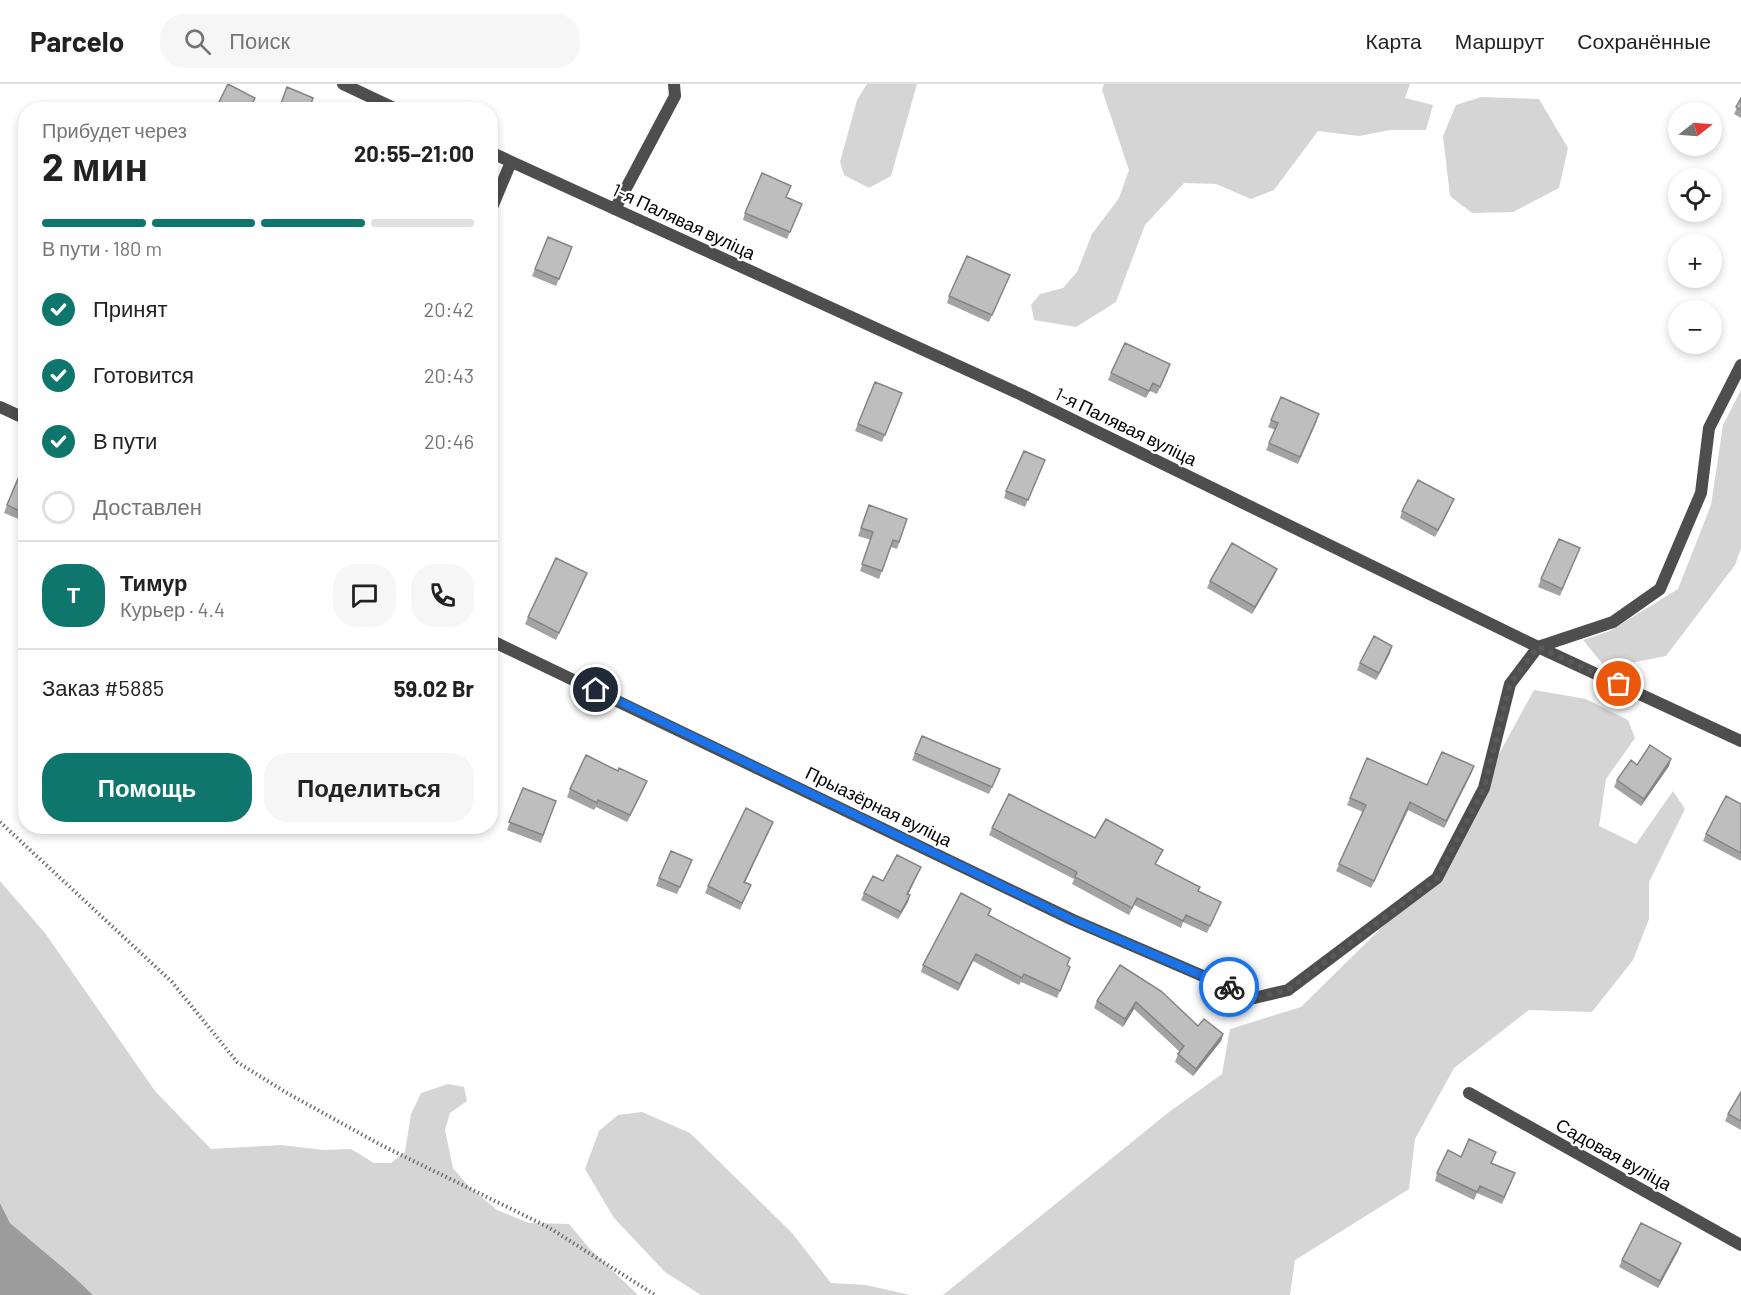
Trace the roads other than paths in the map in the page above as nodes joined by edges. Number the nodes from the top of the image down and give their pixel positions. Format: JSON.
{"nodes":[{"id":1,"x":343,"y":84,"type":"edge"},
{"id":2,"x":674,"y":84,"type":"edge"},
{"id":3,"x":381,"y":102,"type":"edge"},
{"id":4,"x":498,"y":156,"type":"edge"},
{"id":5,"x":511,"y":162,"type":"junction"},
{"id":6,"x":498,"y":193,"type":"edge"},
{"id":7,"x":615,"y":209,"type":"junction"},
{"id":8,"x":1741,"y":365,"type":"edge"},
{"id":9,"x":0,"y":407,"type":"edge"},
{"id":10,"x":18,"y":415,"type":"edge"},
{"id":11,"x":498,"y":643,"type":"edge"},
{"id":12,"x":1538,"y":647,"type":"junction"},
{"id":13,"x":1741,"y":741,"type":"edge"},
{"id":14,"x":1469,"y":1094,"type":"dead end"},
{"id":15,"x":1741,"y":1245,"type":"edge"}],
"edges":[{"from":1,"to":3,"type":"street"},
{"from":2,"to":7,"type":"street"},
{"from":4,"to":5,"type":"street","name":"1-я Палявая вуліца"},
{"from":5,"to":6,"type":"street"},
{"from":5,"to":7,"type":"street","name":"1-я Палявая вуліца"},
{"from":7,"to":12,"type":"street","name":"1-я Палявая вуліца"},
{"from":8,"to":12,"type":"street"},
{"from":9,"to":10,"type":"street"},
{"from":11,"to":12,"type":"street","name":"Прыазёрная вуліца"},
{"from":12,"to":13,"type":"street","name":"1-я Палявая вуліца"},
{"from":14,"to":15,"type":"street","name":"Садовая вуліца"}]}
